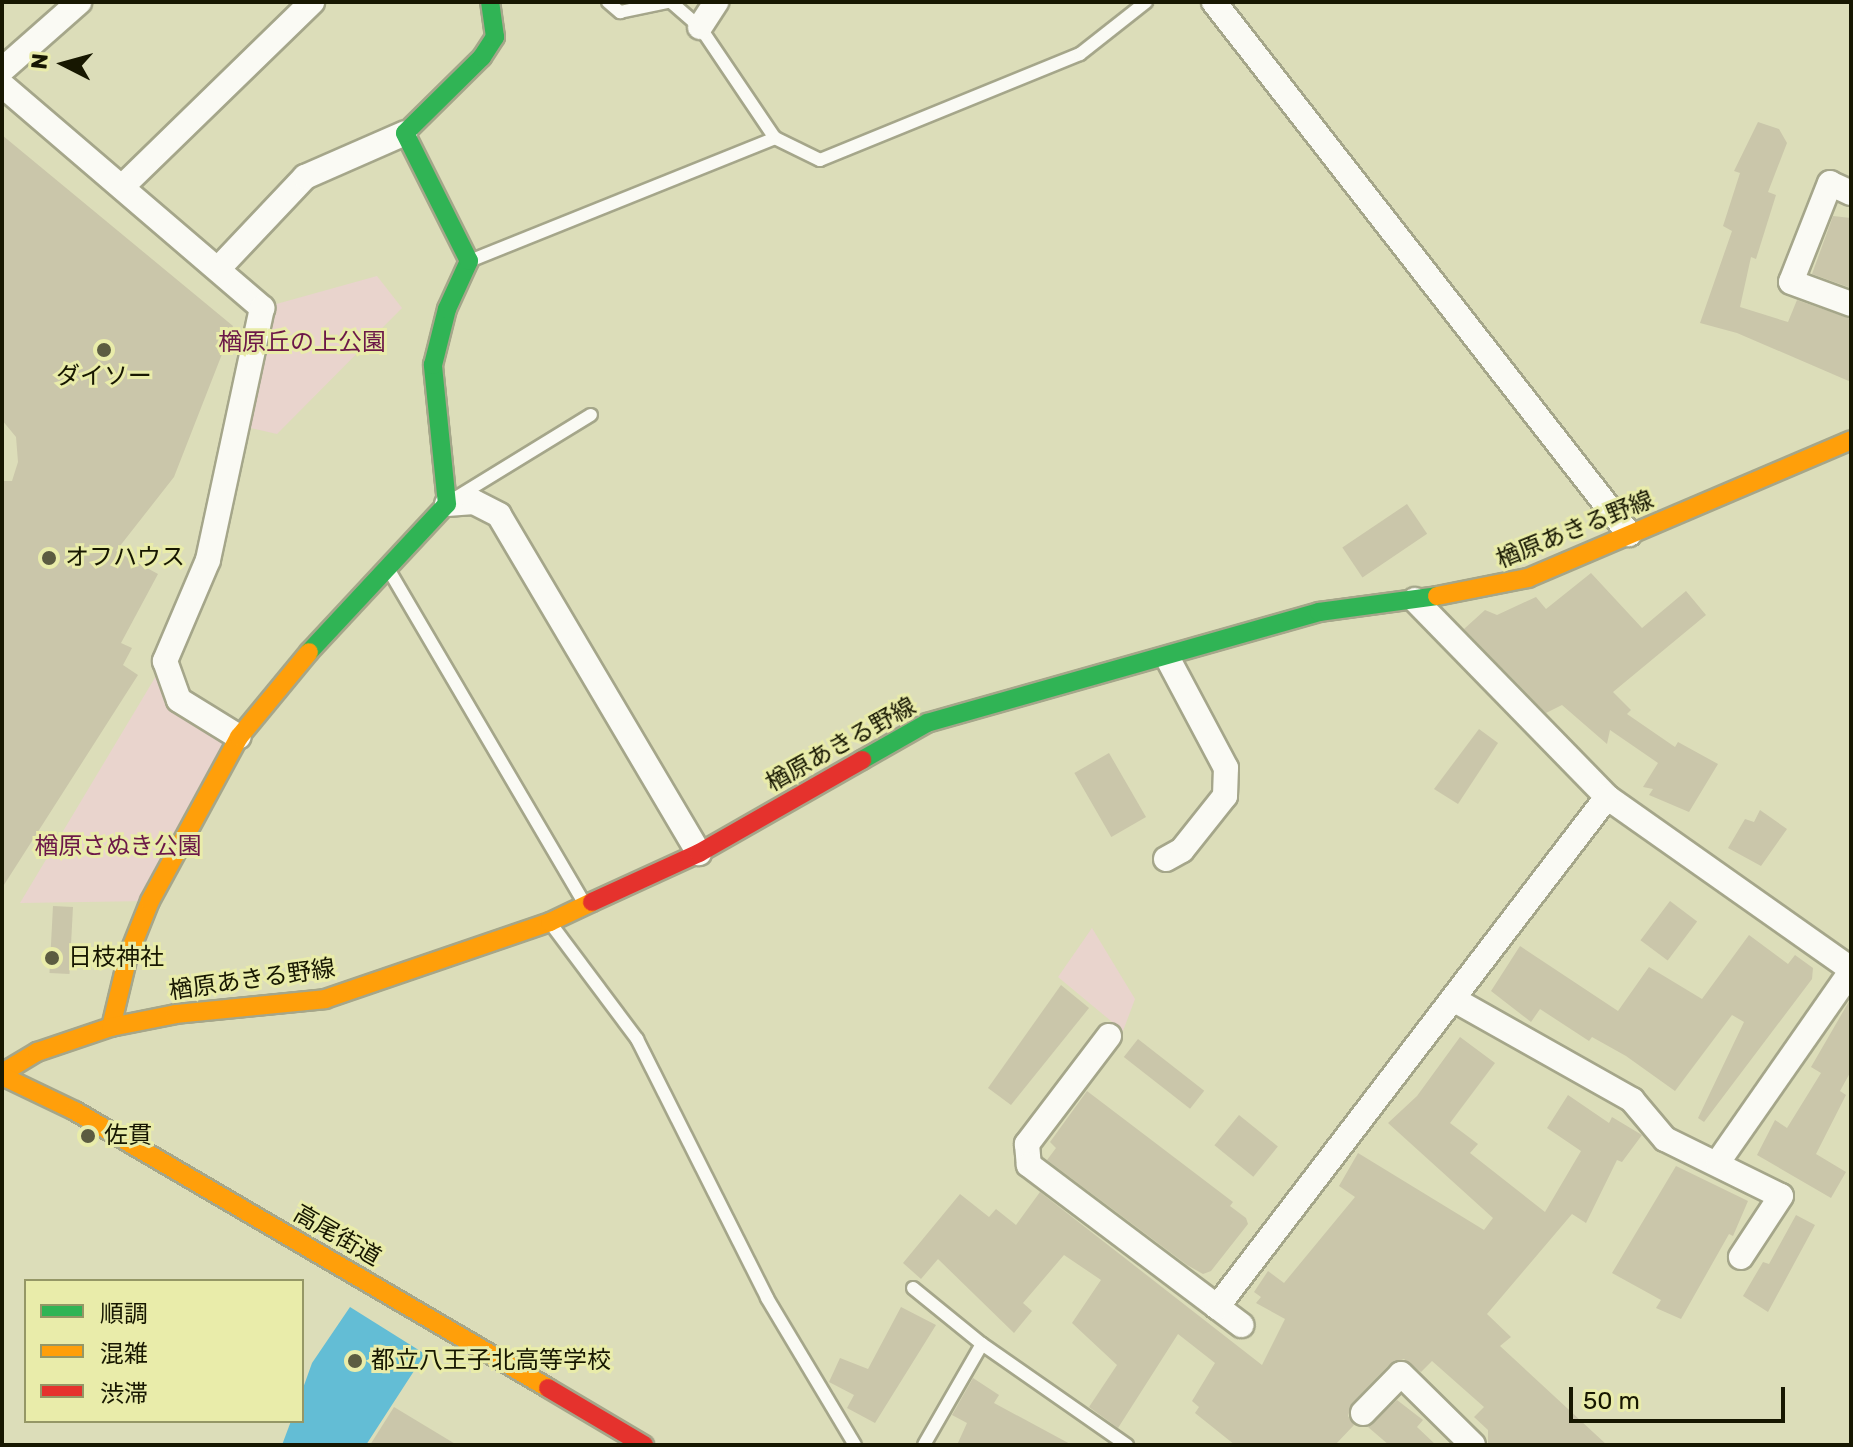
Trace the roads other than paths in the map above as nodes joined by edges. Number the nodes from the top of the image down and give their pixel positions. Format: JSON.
{"nodes":[{"id":1,"x":79,"y":2,"type":"edge"},
{"id":2,"x":312,"y":2,"type":"edge"},
{"id":3,"x":608,"y":2,"type":"edge"},
{"id":4,"x":670,"y":2,"type":"edge"},
{"id":5,"x":716,"y":2,"type":"edge"},
{"id":6,"x":1146,"y":2,"type":"edge"},
{"id":7,"x":1214,"y":2,"type":"edge"},
{"id":8,"x":495,"y":4,"type":"edge"},
{"id":9,"x":700,"y":27,"type":"junction"},
{"id":10,"x":2,"y":70,"type":"edge"},
{"id":11,"x":2,"y":85,"type":"edge"},
{"id":12,"x":405,"y":133,"type":"junction"},
{"id":13,"x":775,"y":138,"type":"junction"},
{"id":14,"x":123,"y":186,"type":"junction"},
{"id":15,"x":1851,"y":193,"type":"edge"},
{"id":16,"x":469,"y":261,"type":"junction"},
{"id":17,"x":218,"y":269,"type":"junction"},
{"id":18,"x":1851,"y":304,"type":"edge"},
{"id":19,"x":591,"y":415,"type":"dead end"},
{"id":20,"x":1851,"y":440,"type":"edge"},
{"id":21,"x":447,"y":504,"type":"junction"},
{"id":22,"x":1629,"y":534,"type":"junction"},
{"id":23,"x":386,"y":566,"type":"junction"},
{"id":24,"x":1415,"y":600,"type":"junction"},
{"id":25,"x":1168,"y":659,"type":"junction"},
{"id":26,"x":239,"y":737,"type":"junction"},
{"id":27,"x":1607,"y":797,"type":"junction"},
{"id":28,"x":699,"y":853,"type":"junction"},
{"id":29,"x":1166,"y":859,"type":"dead end"},
{"id":30,"x":586,"y":907,"type":"junction"},
{"id":31,"x":550,"y":922,"type":"junction"},
{"id":32,"x":1851,"y":970,"type":"edge"},
{"id":33,"x":1453,"y":999,"type":"junction"},
{"id":34,"x":111,"y":1027,"type":"junction"},
{"id":35,"x":1109,"y":1036,"type":"dead end"},
{"id":36,"x":2,"y":1074,"type":"edge"},
{"id":37,"x":1718,"y":1162,"type":"junction"},
{"id":38,"x":1741,"y":1257,"type":"dead end"},
{"id":39,"x":913,"y":1288,"type":"dead end"},
{"id":40,"x":1217,"y":1307,"type":"junction"},
{"id":41,"x":1241,"y":1325,"type":"dead end"},
{"id":42,"x":982,"y":1344,"type":"junction"},
{"id":43,"x":1363,"y":1413,"type":"dead end"},
{"id":44,"x":644,"y":1445,"type":"edge"},
{"id":45,"x":855,"y":1445,"type":"edge"},
{"id":46,"x":924,"y":1445,"type":"edge"},
{"id":47,"x":1127,"y":1445,"type":"edge"},
{"id":48,"x":1473,"y":1445,"type":"edge"}],
"edges":[{"from":1,"to":10,"type":"street"},
{"from":2,"to":14,"type":"street"},
{"from":3,"to":4,"type":"lane"},
{"from":4,"to":9,"type":"lane"},
{"from":5,"to":9,"type":"street"},
{"from":6,"to":13,"type":"lane"},
{"from":7,"to":22,"type":"street"},
{"from":8,"to":12,"type":"main road"},
{"from":9,"to":13,"type":"lane"},
{"from":11,"to":14,"type":"street"},
{"from":12,"to":16,"type":"main road"},
{"from":12,"to":17,"type":"street"},
{"from":13,"to":16,"type":"lane"},
{"from":14,"to":17,"type":"street"},
{"from":15,"to":18,"type":"street"},
{"from":16,"to":21,"type":"main road"},
{"from":17,"to":26,"type":"street"},
{"from":19,"to":21,"type":"lane"},
{"from":20,"to":22,"type":"main road","name":"楢原あきる野線"},
{"from":21,"to":23,"type":"main road"},
{"from":21,"to":28,"type":"street"},
{"from":22,"to":24,"type":"main road","name":"楢原あきる野線"},
{"from":23,"to":26,"type":"main road"},
{"from":23,"to":30,"type":"lane"},
{"from":24,"to":25,"type":"main road","name":"楢原あきる野線"},
{"from":24,"to":27,"type":"street"},
{"from":25,"to":28,"type":"main road","name":"楢原あきる野線"},
{"from":25,"to":29,"type":"street"},
{"from":26,"to":34,"type":"main road"},
{"from":27,"to":32,"type":"street"},
{"from":27,"to":33,"type":"street"},
{"from":28,"to":30,"type":"main road","name":"楢原あきる野線"},
{"from":30,"to":31,"type":"main road","name":"楢原あきる野線"},
{"from":31,"to":34,"type":"main road","name":"楢原あきる野線"},
{"from":31,"to":45,"type":"lane"},
{"from":32,"to":37,"type":"street"},
{"from":33,"to":37,"type":"street"},
{"from":33,"to":40,"type":"street"},
{"from":34,"to":36,"type":"main road","name":"楢原あきる野線"},
{"from":35,"to":40,"type":"street"},
{"from":36,"to":44,"type":"main road","name":"高尾街道"},
{"from":37,"to":38,"type":"street"},
{"from":39,"to":42,"type":"lane"},
{"from":40,"to":41,"type":"street"},
{"from":42,"to":46,"type":"lane"},
{"from":42,"to":47,"type":"lane"},
{"from":43,"to":48,"type":"street"}]}
